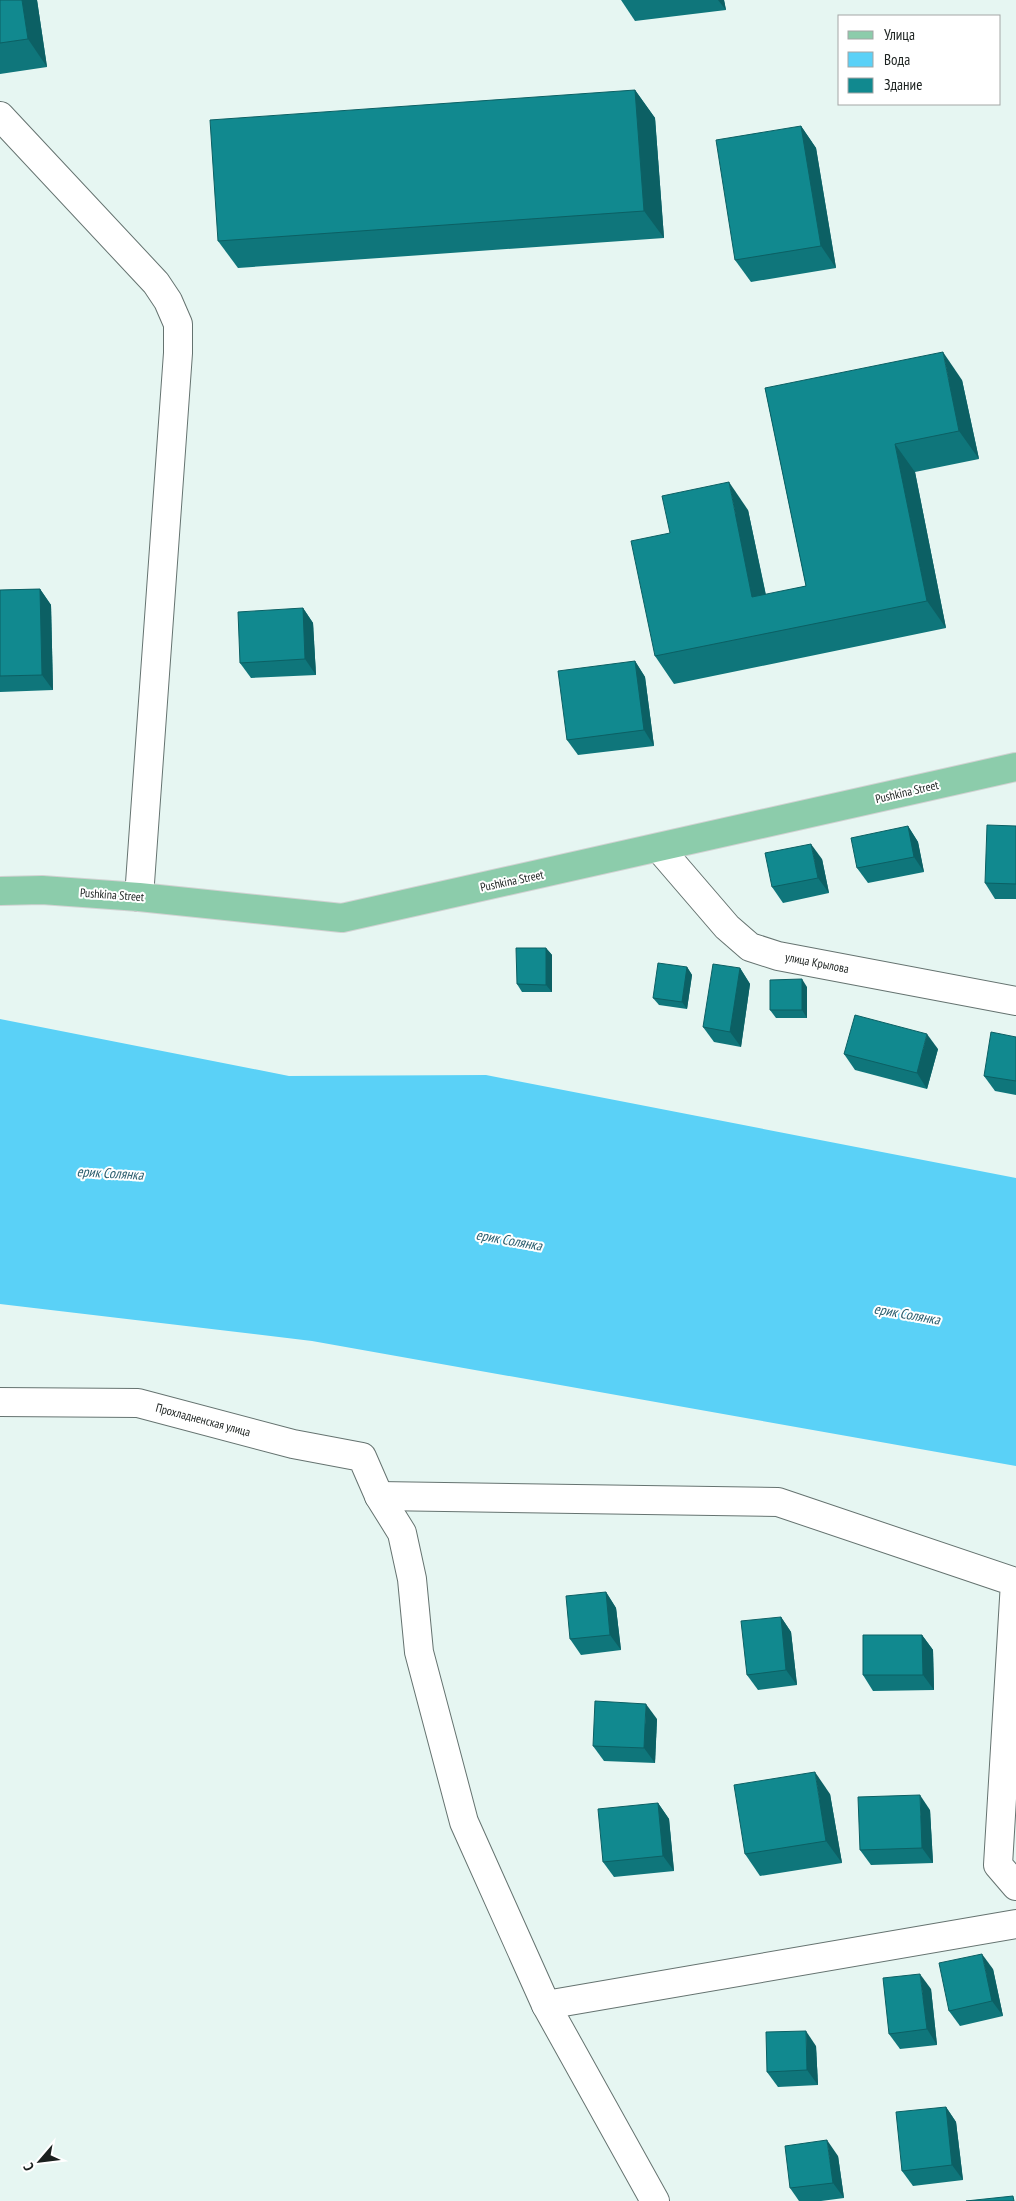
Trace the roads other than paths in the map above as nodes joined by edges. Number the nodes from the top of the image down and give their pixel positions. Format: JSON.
{"nodes":[{"id":1,"x":0,"y":116,"type":"edge"},
{"id":2,"x":1016,"y":767,"type":"edge"},
{"id":3,"x":659,"y":848,"type":"junction"},
{"id":4,"x":0,"y":891,"type":"edge"},
{"id":5,"x":139,"y":897,"type":"junction"},
{"id":6,"x":1016,"y":1002,"type":"edge"},
{"id":7,"x":0,"y":1402,"type":"edge"},
{"id":8,"x":378,"y":1496,"type":"junction"},
{"id":9,"x":1016,"y":1886,"type":"edge"},
{"id":10,"x":1016,"y":1924,"type":"edge"},
{"id":11,"x":546,"y":2005,"type":"junction"},
{"id":12,"x":655,"y":2201,"type":"edge"}],
"edges":[{"from":1,"to":5,"type":"street"},
{"from":2,"to":3,"type":"main road","name":"Pushkina Street"},
{"from":3,"to":5,"type":"main road","name":"Pushkina Street"},
{"from":3,"to":6,"type":"street","name":"улица Крылова"},
{"from":4,"to":5,"type":"main road","name":"Pushkina Street"},
{"from":7,"to":8,"type":"street","name":"Прохладненская улица"},
{"from":8,"to":9,"type":"street"},
{"from":8,"to":11,"type":"street"},
{"from":10,"to":11,"type":"street"},
{"from":11,"to":12,"type":"street"}]}
